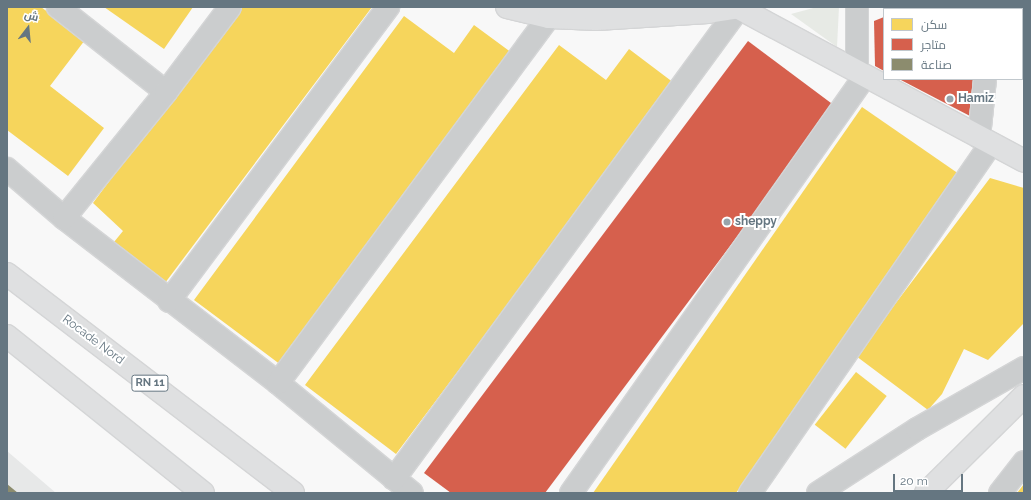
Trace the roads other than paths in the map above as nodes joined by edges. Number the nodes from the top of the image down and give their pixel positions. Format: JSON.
{"nodes":[{"id":1,"x":58,"y":7,"type":"edge"},
{"id":2,"x":230,"y":7,"type":"edge"},
{"id":3,"x":388,"y":7,"type":"edge"},
{"id":4,"x":507,"y":7,"type":"edge"},
{"id":5,"x":740,"y":7,"type":"edge"},
{"id":6,"x":857,"y":7,"type":"edge"},
{"id":7,"x":708,"y":10,"type":"edge"},
{"id":8,"x":550,"y":12,"type":"edge"},
{"id":9,"x":861,"y":74,"type":"junction"},
{"id":10,"x":985,"y":80,"type":"edge"},
{"id":11,"x":166,"y":92,"type":"junction"},
{"id":12,"x":985,"y":140,"type":"junction"},
{"id":13,"x":1024,"y":161,"type":"edge"},
{"id":14,"x":7,"y":169,"type":"edge"},
{"id":15,"x":64,"y":218,"type":"junction"},
{"id":16,"x":7,"y":274,"type":"edge"},
{"id":17,"x":169,"y":301,"type":"junction"},
{"id":18,"x":7,"y":336,"type":"edge"},
{"id":19,"x":1024,"y":368,"type":"edge"},
{"id":20,"x":278,"y":382,"type":"junction"},
{"id":21,"x":1024,"y":396,"type":"edge"},
{"id":22,"x":1024,"y":462,"type":"edge"},
{"id":23,"x":394,"y":479,"type":"junction"},
{"id":24,"x":203,"y":493,"type":"edge"},
{"id":25,"x":293,"y":493,"type":"edge"},
{"id":26,"x":412,"y":493,"type":"edge"},
{"id":27,"x":571,"y":493,"type":"edge"},
{"id":28,"x":750,"y":493,"type":"edge"},
{"id":29,"x":818,"y":493,"type":"edge"},
{"id":30,"x":926,"y":493,"type":"edge"},
{"id":31,"x":1000,"y":493,"type":"edge"}],
"edges":[{"from":1,"to":11,"type":"street"},
{"from":2,"to":11,"type":"street"},
{"from":3,"to":17,"type":"street"},
{"from":4,"to":8,"type":"main road"},
{"from":5,"to":7,"type":"main road"},
{"from":5,"to":9,"type":"main road"},
{"from":5,"to":23,"type":"street"},
{"from":6,"to":9,"type":"street"},
{"from":7,"to":8,"type":"main road"},
{"from":8,"to":20,"type":"street"},
{"from":9,"to":12,"type":"main road"},
{"from":9,"to":27,"type":"street"},
{"from":10,"to":12,"type":"street"},
{"from":11,"to":15,"type":"street"},
{"from":12,"to":13,"type":"main road"},
{"from":12,"to":28,"type":"street"},
{"from":14,"to":15,"type":"street"},
{"from":15,"to":17,"type":"street"},
{"from":16,"to":25,"type":"main road","name":"Rocade Nord","number":"RN 11"},
{"from":17,"to":20,"type":"street"},
{"from":18,"to":24,"type":"main road"},
{"from":19,"to":29,"type":"street"},
{"from":20,"to":23,"type":"street"},
{"from":21,"to":30,"type":"main road"},
{"from":22,"to":31,"type":"street"},
{"from":23,"to":26,"type":"street"}]}
